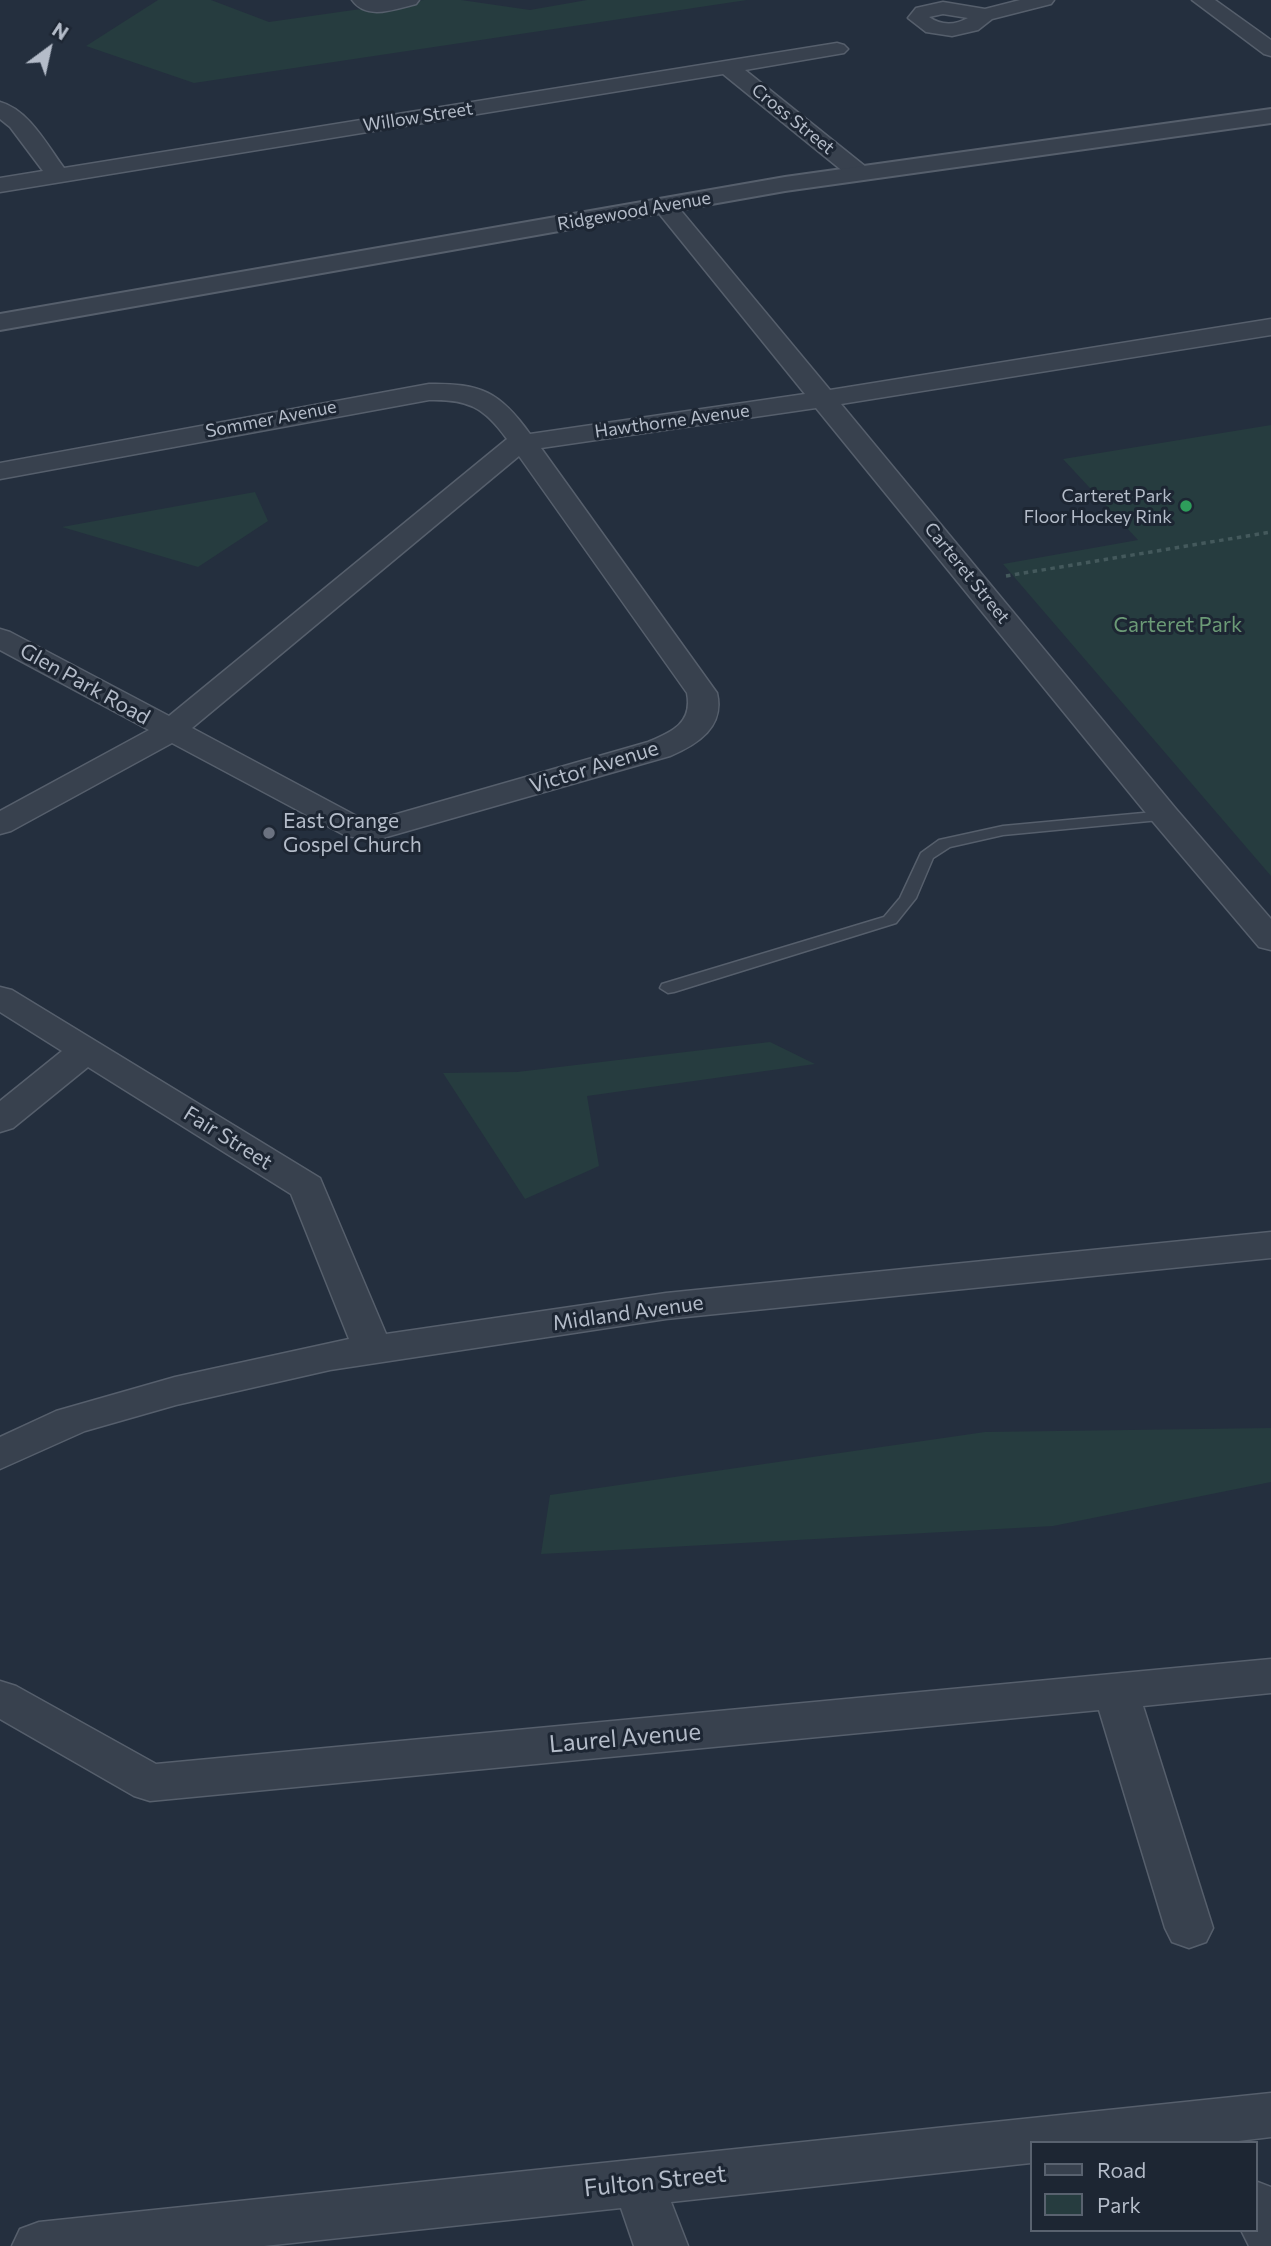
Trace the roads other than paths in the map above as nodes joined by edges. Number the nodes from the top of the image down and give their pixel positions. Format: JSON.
{"nodes":[{"id":1,"x":409,"y":0,"type":"edge"},
{"id":2,"x":1044,"y":0,"type":"edge"},
{"id":3,"x":1202,"y":0,"type":"edge"},
{"id":4,"x":369,"y":4,"type":"edge"},
{"id":5,"x":985,"y":15,"type":"dead end"},
{"id":6,"x":837,"y":49,"type":"dead end"},
{"id":7,"x":1271,"y":50,"type":"edge"},
{"id":8,"x":727,"y":67,"type":"junction"},
{"id":9,"x":0,"y":109,"type":"edge"},
{"id":10,"x":1271,"y":116,"type":"edge"},
{"id":11,"x":858,"y":172,"type":"junction"},
{"id":12,"x":58,"y":176,"type":"junction"},
{"id":13,"x":0,"y":185,"type":"edge"},
{"id":14,"x":665,"y":206,"type":"junction"},
{"id":15,"x":0,"y":322,"type":"edge"},
{"id":16,"x":1271,"y":327,"type":"edge"},
{"id":17,"x":824,"y":398,"type":"junction"},
{"id":18,"x":523,"y":443,"type":"junction"},
{"id":19,"x":0,"y":471,"type":"edge"},
{"id":20,"x":0,"y":638,"type":"edge"},
{"id":21,"x":170,"y":730,"type":"junction"},
{"id":22,"x":1165,"y":816,"type":"junction"},
{"id":23,"x":0,"y":824,"type":"edge"},
{"id":24,"x":1271,"y":940,"type":"edge"},
{"id":25,"x":668,"y":988,"type":"dead end"},
{"id":26,"x":0,"y":996,"type":"edge"},
{"id":27,"x":86,"y":1049,"type":"junction"},
{"id":28,"x":0,"y":1120,"type":"edge"},
{"id":29,"x":1271,"y":1245,"type":"edge"},
{"id":30,"x":373,"y":1350,"type":"junction"},
{"id":31,"x":0,"y":1454,"type":"edge"},
{"id":32,"x":1271,"y":1676,"type":"edge"},
{"id":33,"x":1116,"y":1691,"type":"junction"},
{"id":34,"x":0,"y":1698,"type":"edge"},
{"id":35,"x":1189,"y":1928,"type":"dead end"},
{"id":36,"x":1271,"y":2115,"type":"edge"},
{"id":37,"x":1219,"y":2132,"type":"edge"},
{"id":38,"x":1114,"y":2141,"type":"edge"},
{"id":39,"x":1030,"y":2148,"type":"edge"},
{"id":40,"x":638,"y":2182,"type":"junction"},
{"id":41,"x":1257,"y":2208,"type":"edge"},
{"id":42,"x":1271,"y":2236,"type":"edge"},
{"id":43,"x":184,"y":2238,"type":"edge"},
{"id":44,"x":39,"y":2246,"type":"edge"},
{"id":45,"x":661,"y":2246,"type":"edge"}],
"edges":[{"from":1,"to":4,"type":"street"},
{"from":2,"to":5,"type":"street"},
{"from":3,"to":7,"type":"street"},
{"from":6,"to":8,"type":"street","name":"Willow Street"},
{"from":8,"to":11,"type":"street","name":"Cross Street"},
{"from":8,"to":12,"type":"street","name":"Willow Street"},
{"from":9,"to":12,"type":"street"},
{"from":10,"to":11,"type":"street","name":"Ridgewood Avenue"},
{"from":11,"to":14,"type":"street","name":"Ridgewood Avenue"},
{"from":12,"to":13,"type":"street","name":"Willow Street"},
{"from":14,"to":15,"type":"street","name":"Ridgewood Avenue"},
{"from":14,"to":17,"type":"street","name":"Carteret Street"},
{"from":16,"to":17,"type":"street","name":"Hawthorne Avenue"},
{"from":17,"to":18,"type":"street","name":"Hawthorne Avenue"},
{"from":17,"to":22,"type":"street","name":"Carteret Street"},
{"from":18,"to":19,"type":"street","name":"Sommer Avenue"},
{"from":18,"to":21,"type":"street","name":"Hawthorne Avenue"},
{"from":18,"to":21,"type":"street","name":"Victor Avenue"},
{"from":20,"to":21,"type":"street","name":"Glen Park Road"},
{"from":21,"to":23,"type":"street","name":"Hawthorne Avenue"},
{"from":22,"to":24,"type":"street","name":"Carteret Street"},
{"from":22,"to":25,"type":"lane"},
{"from":26,"to":27,"type":"street","name":"Fair Street"},
{"from":27,"to":28,"type":"street"},
{"from":27,"to":30,"type":"street","name":"Fair Street"},
{"from":29,"to":30,"type":"street","name":"Midland Avenue"},
{"from":30,"to":31,"type":"street","name":"Midland Avenue"},
{"from":32,"to":33,"type":"street","name":"Laurel Avenue"},
{"from":33,"to":34,"type":"street","name":"Laurel Avenue"},
{"from":33,"to":35,"type":"street"},
{"from":36,"to":37,"type":"street","name":"Fulton Street"},
{"from":37,"to":38,"type":"street","name":"Fulton Street"},
{"from":39,"to":40,"type":"street","name":"Fulton Street"},
{"from":40,"to":43,"type":"street","name":"Fulton Street"},
{"from":40,"to":45,"type":"street"},
{"from":41,"to":42,"type":"street"},
{"from":43,"to":44,"type":"street","name":"Fulton Street"}]}
